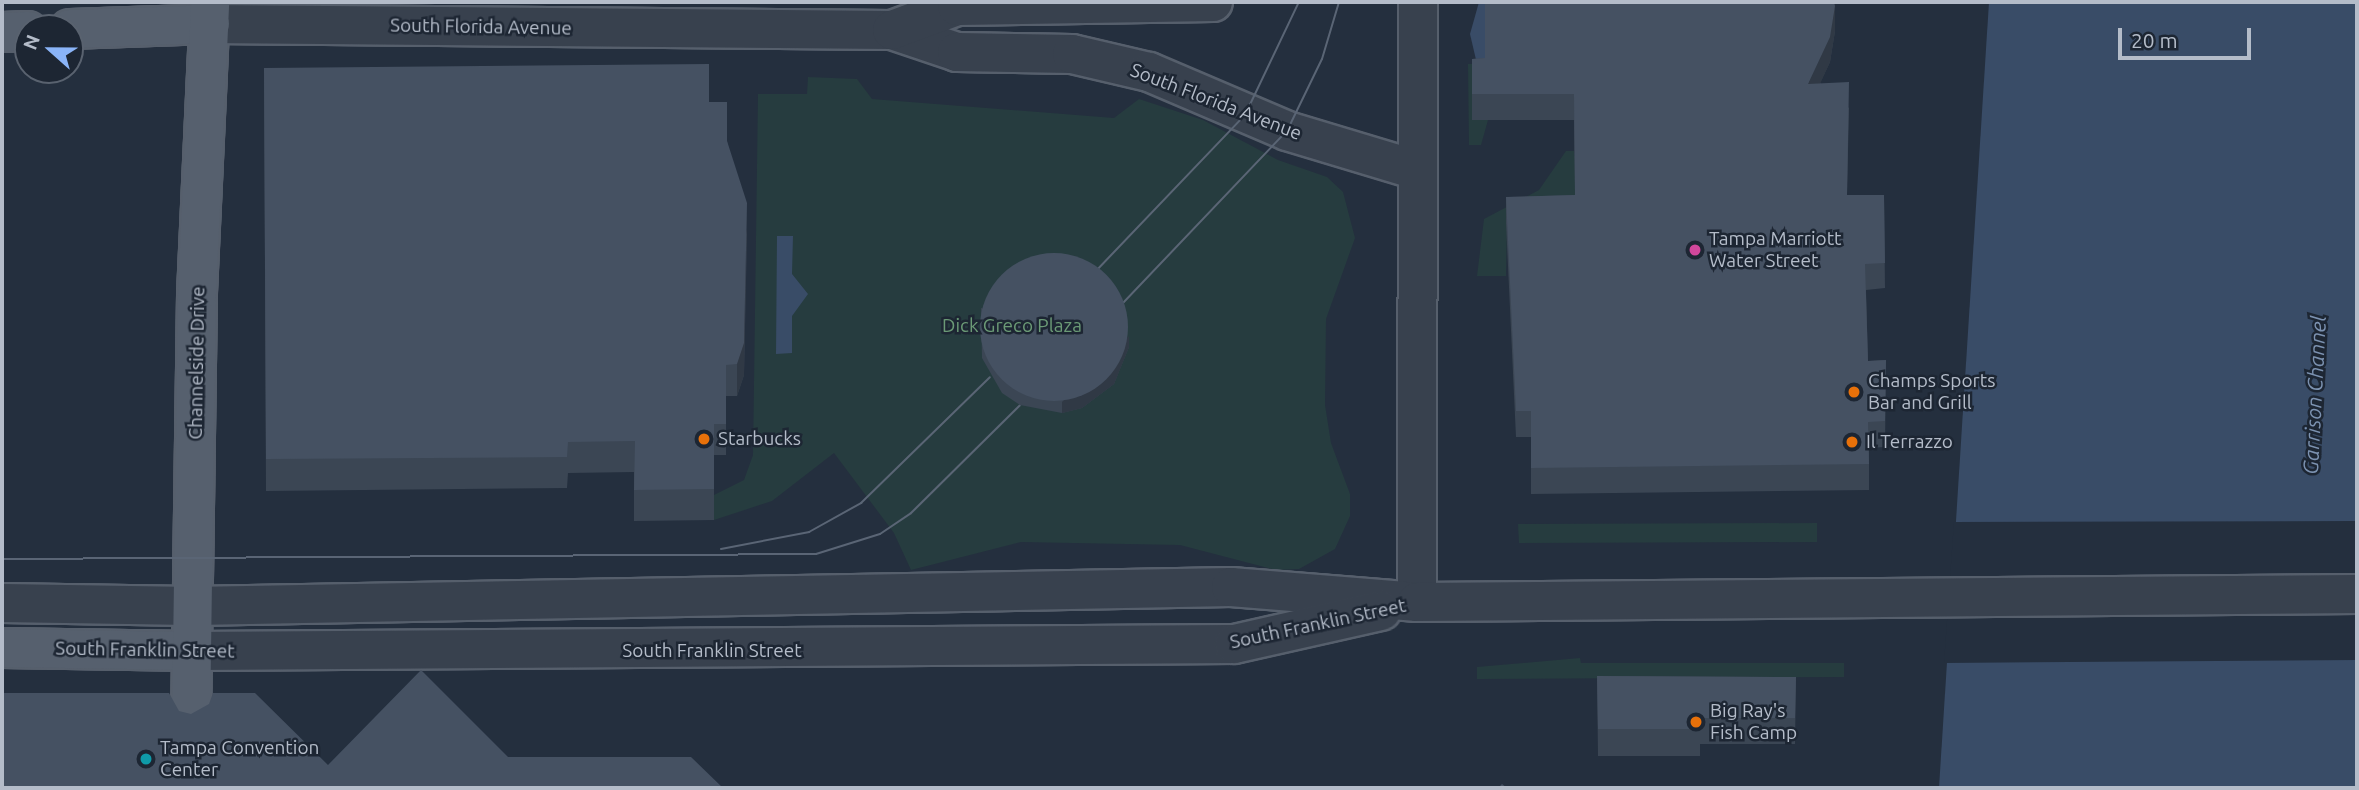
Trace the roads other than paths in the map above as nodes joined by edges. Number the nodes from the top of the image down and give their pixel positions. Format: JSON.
{"nodes":[{"id":1,"x":1213,"y":2,"type":"edge"},
{"id":2,"x":1418,"y":2,"type":"edge"},
{"id":3,"x":210,"y":13,"type":"edge"},
{"id":4,"x":84,"y":27,"type":"edge"},
{"id":5,"x":892,"y":30,"type":"junction"},
{"id":6,"x":1414,"y":169,"type":"junction"},
{"id":7,"x":1023,"y":592,"type":"junction"},
{"id":8,"x":2357,"y":594,"type":"edge"},
{"id":9,"x":1417,"y":602,"type":"junction"},
{"id":10,"x":2,"y":603,"type":"edge"},
{"id":11,"x":193,"y":606,"type":"junction"},
{"id":12,"x":2,"y":648,"type":"edge"},
{"id":13,"x":1022,"y":649,"type":"junction"},
{"id":14,"x":193,"y":651,"type":"junction"},
{"id":15,"x":191,"y":724,"type":"edge"}],
"edges":[{"from":1,"to":5,"type":"street","name":"South Florida Avenue"},
{"from":2,"to":6,"type":"street"},
{"from":3,"to":4,"type":"main road","name":"South Florida Avenue"},
{"from":3,"to":5,"type":"street","name":"South Florida Avenue"},
{"from":3,"to":11,"type":"main road","name":"Channelside Drive"},
{"from":5,"to":6,"type":"street","name":"South Florida Avenue"},
{"from":6,"to":9,"type":"street"},
{"from":7,"to":9,"type":"street","name":"South Franklin Street"},
{"from":7,"to":11,"type":"street","name":"South Franklin Street"},
{"from":7,"to":13,"type":"street"},
{"from":8,"to":9,"type":"street","name":"South Franklin Street"},
{"from":9,"to":13,"type":"street","name":"South Franklin Street"},
{"from":10,"to":11,"type":"street","name":"South Franklin Street"},
{"from":11,"to":14,"type":"main road","name":"Channelside Drive"},
{"from":12,"to":14,"type":"main road","name":"South Franklin Street"},
{"from":13,"to":14,"type":"street","name":"South Franklin Street"},
{"from":14,"to":15,"type":"main road","name":"Channelside Drive"}]}
